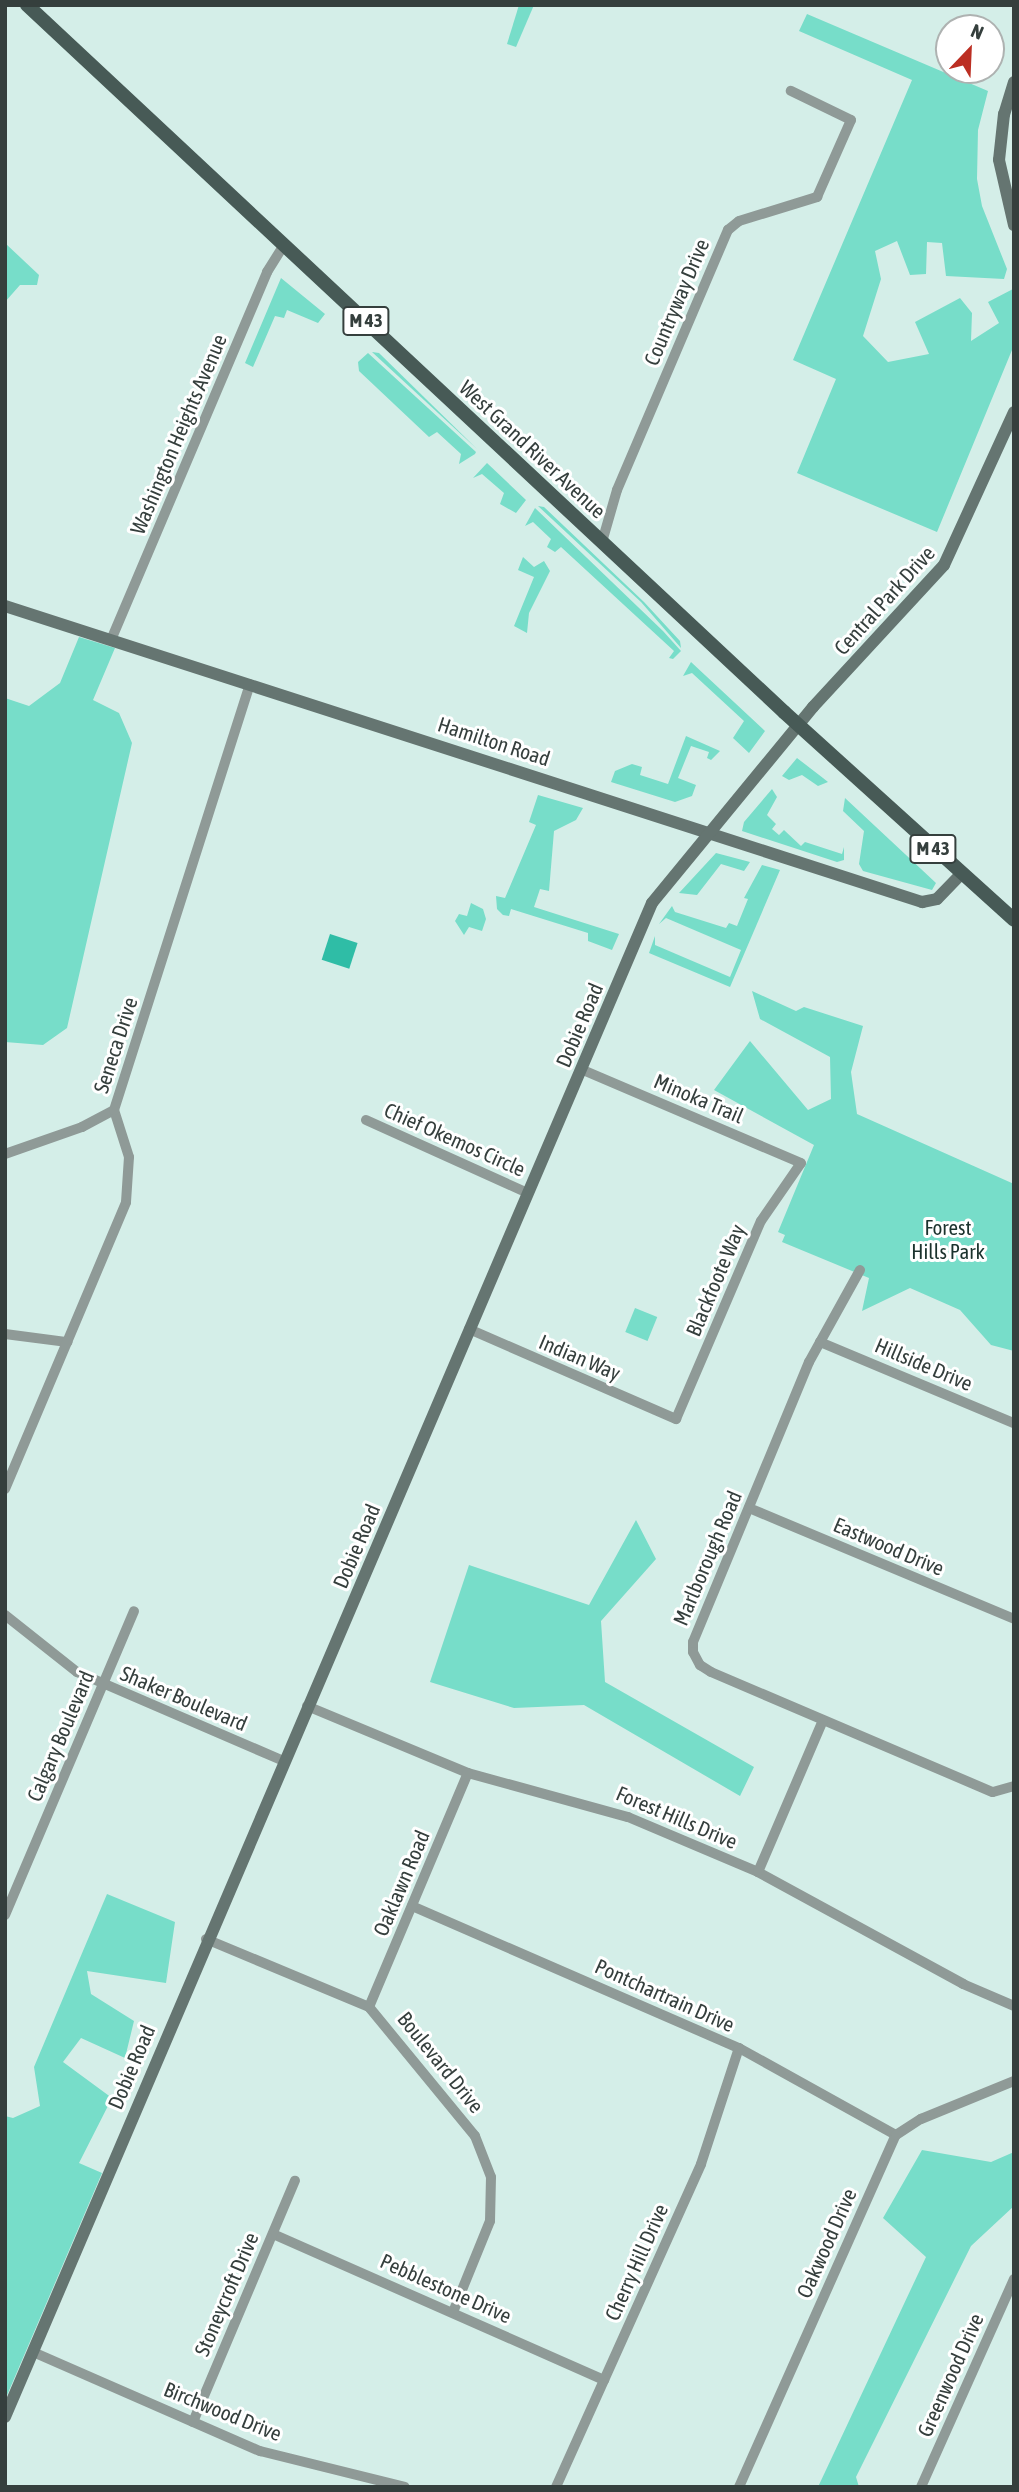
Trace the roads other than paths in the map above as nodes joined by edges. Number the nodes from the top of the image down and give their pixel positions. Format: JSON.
{"nodes":[{"id":1,"x":27,"y":5,"type":"edge"},
{"id":2,"x":1014,"y":82,"type":"edge"},
{"id":3,"x":791,"y":91,"type":"dead end"},
{"id":4,"x":1014,"y":225,"type":"edge"},
{"id":5,"x":284,"y":245,"type":"junction"},
{"id":6,"x":1014,"y":412,"type":"edge"},
{"id":7,"x":602,"y":542,"type":"junction"},
{"id":8,"x":5,"y":606,"type":"edge"},
{"id":9,"x":111,"y":640,"type":"junction"},
{"id":10,"x":250,"y":684,"type":"junction"},
{"id":11,"x":799,"y":725,"type":"junction"},
{"id":12,"x":711,"y":831,"type":"junction"},
{"id":13,"x":961,"y":874,"type":"junction"},
{"id":14,"x":1014,"y":920,"type":"edge"},
{"id":15,"x":581,"y":1069,"type":"junction"},
{"id":16,"x":114,"y":1110,"type":"junction"},
{"id":17,"x":366,"y":1120,"type":"dead end"},
{"id":18,"x":5,"y":1154,"type":"edge"},
{"id":19,"x":801,"y":1163,"type":"joint"},
{"id":20,"x":528,"y":1193,"type":"junction"},
{"id":21,"x":860,"y":1270,"type":"dead end"},
{"id":22,"x":469,"y":1329,"type":"junction"},
{"id":23,"x":5,"y":1334,"type":"edge"},
{"id":24,"x":67,"y":1342,"type":"junction"},
{"id":25,"x":820,"y":1342,"type":"junction"},
{"id":26,"x":676,"y":1419,"type":"joint"},
{"id":27,"x":1014,"y":1423,"type":"edge"},
{"id":28,"x":5,"y":1489,"type":"edge"},
{"id":29,"x":749,"y":1508,"type":"junction"},
{"id":30,"x":134,"y":1611,"type":"dead end"},
{"id":31,"x":5,"y":1615,"type":"edge"},
{"id":32,"x":1014,"y":1619,"type":"edge"},
{"id":33,"x":103,"y":1684,"type":"junction"},
{"id":34,"x":307,"y":1706,"type":"junction"},
{"id":35,"x":823,"y":1720,"type":"junction"},
{"id":36,"x":284,"y":1761,"type":"junction"},
{"id":37,"x":468,"y":1773,"type":"junction"},
{"id":38,"x":1014,"y":1786,"type":"edge"},
{"id":39,"x":758,"y":1872,"type":"junction"},
{"id":40,"x":412,"y":1906,"type":"junction"},
{"id":41,"x":5,"y":1915,"type":"edge"},
{"id":42,"x":206,"y":1939,"type":"junction"},
{"id":43,"x":1014,"y":2006,"type":"edge"},
{"id":44,"x":369,"y":2007,"type":"junction"},
{"id":45,"x":739,"y":2048,"type":"junction"},
{"id":46,"x":1014,"y":2081,"type":"edge"},
{"id":47,"x":896,"y":2135,"type":"junction"},
{"id":48,"x":295,"y":2181,"type":"dead end"},
{"id":49,"x":273,"y":2234,"type":"junction"},
{"id":50,"x":1014,"y":2279,"type":"edge"},
{"id":51,"x":453,"y":2312,"type":"junction"},
{"id":52,"x":33,"y":2352,"type":"junction"},
{"id":53,"x":604,"y":2380,"type":"junction"},
{"id":54,"x":5,"y":2417,"type":"edge"},
{"id":55,"x":192,"y":2422,"type":"junction"},
{"id":56,"x":385,"y":2484,"type":"edge"},
{"id":57,"x":405,"y":2487,"type":"edge"},
{"id":58,"x":556,"y":2487,"type":"edge"},
{"id":59,"x":739,"y":2487,"type":"edge"},
{"id":60,"x":921,"y":2487,"type":"edge"}],
"edges":[{"from":1,"to":5,"type":"main road","name":"West Grand River Avenue","number":"M 43"},
{"from":2,"to":4,"type":"street"},
{"from":3,"to":7,"type":"street","name":"Countryway Drive"},
{"from":5,"to":7,"type":"main road","name":"West Grand River Avenue","number":"M 43"},
{"from":5,"to":9,"type":"street","name":"Washington Heights Avenue"},
{"from":6,"to":11,"type":"street","name":"Central Park Drive"},
{"from":7,"to":11,"type":"main road","name":"West Grand River Avenue","number":"M 43"},
{"from":8,"to":9,"type":"street","name":"Hamilton Road"},
{"from":9,"to":10,"type":"street","name":"Hamilton Road"},
{"from":10,"to":12,"type":"street","name":"Hamilton Road"},
{"from":10,"to":16,"type":"street","name":"Seneca Drive"},
{"from":11,"to":12,"type":"street","name":"Dobie Road"},
{"from":11,"to":13,"type":"main road","name":"West Grand River Avenue","number":"M 43"},
{"from":12,"to":13,"type":"street","name":"Hamilton Road"},
{"from":12,"to":15,"type":"street","name":"Dobie Road"},
{"from":13,"to":14,"type":"main road","name":"West Grand River Avenue","number":"M 43"},
{"from":15,"to":19,"type":"street","name":"Minoka Trail"},
{"from":15,"to":20,"type":"street","name":"Dobie Road"},
{"from":16,"to":18,"type":"street"},
{"from":16,"to":24,"type":"street","name":"Seneca Drive"},
{"from":17,"to":20,"type":"street","name":"Chief Okemos Circle"},
{"from":19,"to":26,"type":"street","name":"Blackfoote Way"},
{"from":20,"to":22,"type":"street","name":"Dobie Road"},
{"from":21,"to":25,"type":"street","name":"Marlborough Road"},
{"from":22,"to":26,"type":"street","name":"Indian Way"},
{"from":22,"to":34,"type":"street","name":"Dobie Road"},
{"from":23,"to":24,"type":"street"},
{"from":24,"to":28,"type":"street","name":"Seneca Drive"},
{"from":25,"to":27,"type":"street","name":"Hillside Drive"},
{"from":25,"to":29,"type":"street","name":"Marlborough Road"},
{"from":29,"to":32,"type":"street","name":"Eastwood Drive"},
{"from":29,"to":35,"type":"street","name":"Marlborough Road"},
{"from":30,"to":33,"type":"street","name":"Calgary Boulevard"},
{"from":31,"to":33,"type":"street","name":"Shaker Boulevard"},
{"from":33,"to":36,"type":"street","name":"Shaker Boulevard"},
{"from":33,"to":41,"type":"street","name":"Calgary Boulevard"},
{"from":34,"to":36,"type":"street","name":"Dobie Road"},
{"from":34,"to":37,"type":"street","name":"Forest Hills Drive"},
{"from":35,"to":38,"type":"street"},
{"from":35,"to":39,"type":"street"},
{"from":36,"to":42,"type":"street","name":"Dobie Road"},
{"from":37,"to":39,"type":"street","name":"Forest Hills Drive"},
{"from":37,"to":40,"type":"street","name":"Oaklawn Road"},
{"from":39,"to":43,"type":"street","name":"Forest Hills Drive"},
{"from":40,"to":44,"type":"street","name":"Oaklawn Road"},
{"from":40,"to":45,"type":"street","name":"Pontchartrain Drive"},
{"from":42,"to":44,"type":"street","name":"Boulevard Drive"},
{"from":42,"to":52,"type":"street","name":"Dobie Road"},
{"from":44,"to":51,"type":"street","name":"Boulevard Drive"},
{"from":45,"to":47,"type":"street","name":"Pontchartrain Drive"},
{"from":45,"to":53,"type":"street","name":"Cherry Hill Drive"},
{"from":46,"to":47,"type":"street"},
{"from":47,"to":59,"type":"street","name":"Oakwood Drive"},
{"from":48,"to":49,"type":"street","name":"Stoneycroft Drive"},
{"from":49,"to":51,"type":"street","name":"Pebblestone Drive"},
{"from":49,"to":55,"type":"street","name":"Stoneycroft Drive"},
{"from":50,"to":60,"type":"street","name":"Greenwood Drive"},
{"from":51,"to":53,"type":"street","name":"Pebblestone Drive"},
{"from":52,"to":54,"type":"street","name":"Dobie Road"},
{"from":52,"to":55,"type":"street","name":"Birchwood Drive"},
{"from":53,"to":58,"type":"street","name":"Cherry Hill Drive"},
{"from":55,"to":56,"type":"street","name":"Birchwood Drive"},
{"from":56,"to":57,"type":"street","name":"Birchwood Drive"}]}
